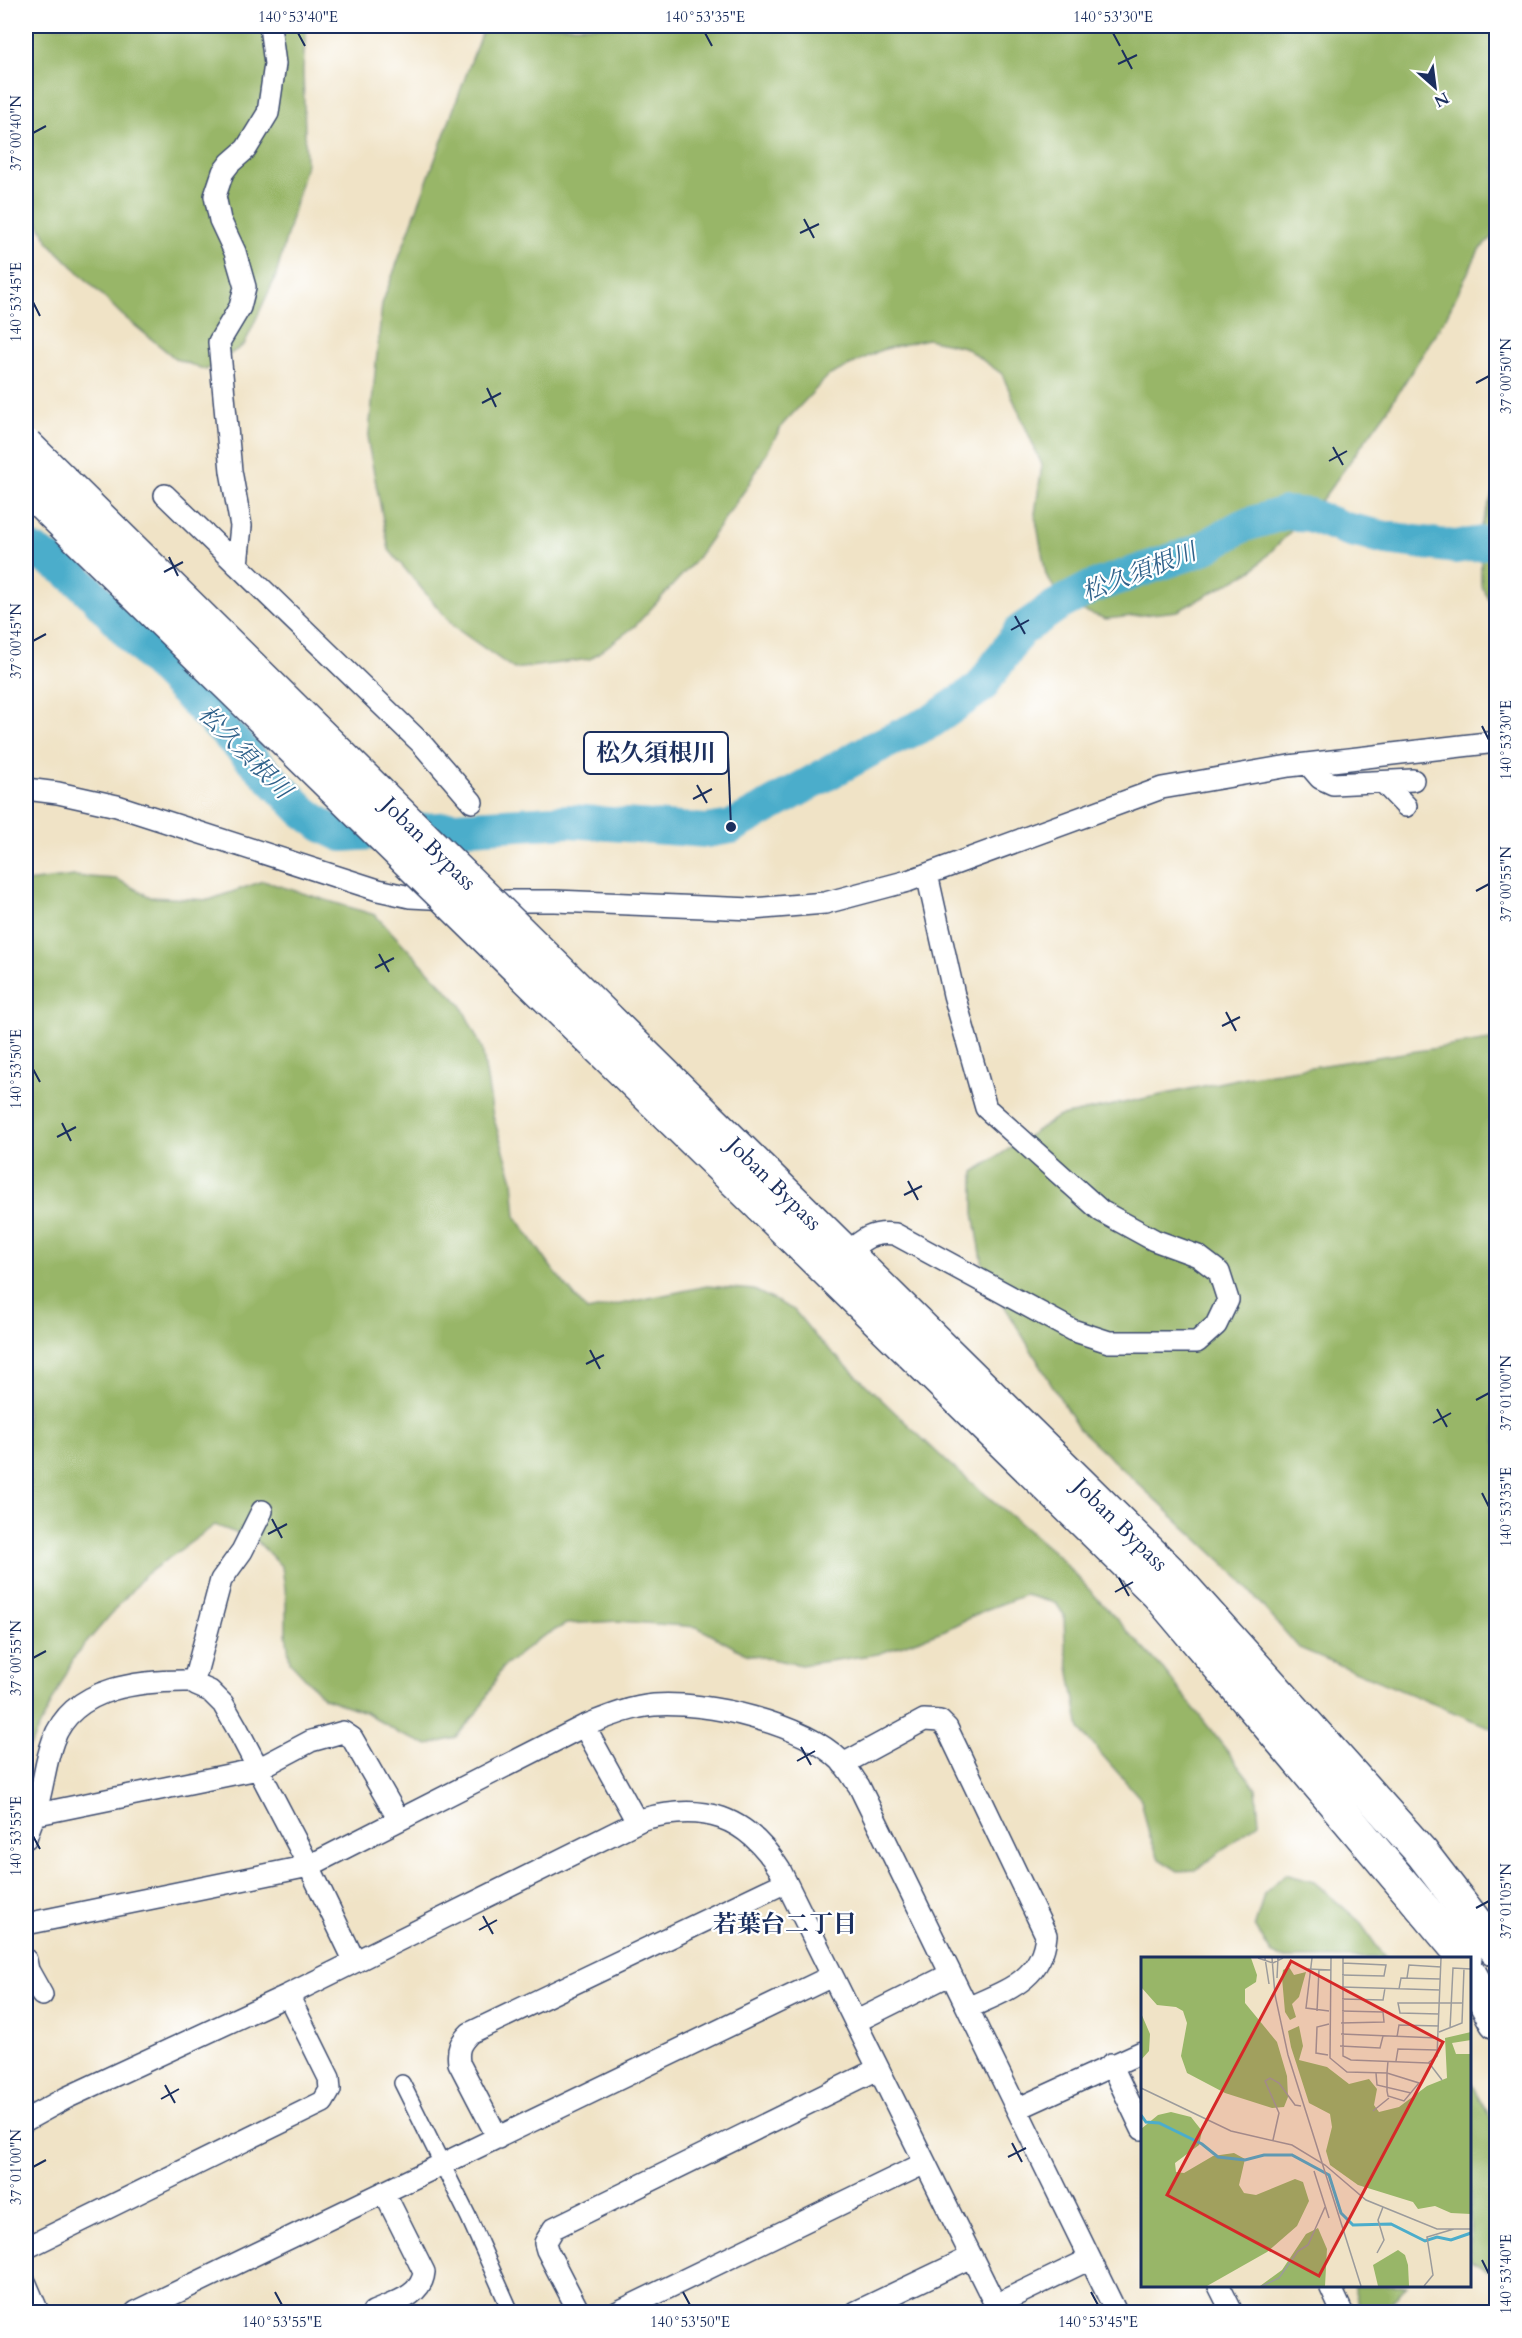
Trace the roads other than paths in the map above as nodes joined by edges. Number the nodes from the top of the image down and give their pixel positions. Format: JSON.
{"nodes":[{"id":1,"x":270,"y":26,"type":"edge"},
{"id":2,"x":26,"y":446,"type":"edge"},
{"id":3,"x":26,"y":487,"type":"edge"},
{"id":4,"x":165,"y":495,"type":"dead end"},
{"id":5,"x":237,"y":565,"type":"junction"},
{"id":6,"x":1497,"y":742,"type":"edge"},
{"id":7,"x":1308,"y":764,"type":"junction"},
{"id":8,"x":1413,"y":780,"type":"dead end"},
{"id":9,"x":1383,"y":782,"type":"junction"},
{"id":10,"x":26,"y":789,"type":"edge"},
{"id":11,"x":472,"y":802,"type":"dead end"},
{"id":12,"x":1406,"y":806,"type":"dead end"},
{"id":13,"x":927,"y":874,"type":"junction"},
{"id":14,"x":597,"y":1027,"type":"junction"},
{"id":15,"x":846,"y":1254,"type":"junction"},
{"id":16,"x":262,"y":1511,"type":"dead end"},
{"id":17,"x":194,"y":1681,"type":"junction"},
{"id":18,"x":584,"y":1726,"type":"junction"},
{"id":19,"x":843,"y":1764,"type":"junction"},
{"id":20,"x":258,"y":1769,"type":"junction"},
{"id":21,"x":33,"y":1815,"type":"junction"},
{"id":22,"x":399,"y":1820,"type":"junction"},
{"id":23,"x":638,"y":1822,"type":"junction"},
{"id":24,"x":26,"y":1838,"type":"edge"},
{"id":25,"x":309,"y":1866,"type":"junction"},
{"id":26,"x":786,"y":1882,"type":"junction"},
{"id":27,"x":26,"y":1924,"type":"edge"},
{"id":28,"x":1497,"y":1949,"type":"edge"},
{"id":29,"x":1462,"y":1956,"type":"edge"},
{"id":30,"x":26,"y":1960,"type":"edge"},
{"id":31,"x":355,"y":1962,"type":"junction"},
{"id":32,"x":1471,"y":1966,"type":"edge"},
{"id":33,"x":951,"y":1974,"type":"junction"},
{"id":34,"x":832,"y":1976,"type":"junction"},
{"id":35,"x":1471,"y":1976,"type":"edge"},
{"id":36,"x":1497,"y":1993,"type":"edge"},
{"id":37,"x":42,"y":1995,"type":"dead end"},
{"id":38,"x":288,"y":1995,"type":"junction"},
{"id":39,"x":968,"y":2008,"type":"junction"},
{"id":40,"x":855,"y":2022,"type":"junction"},
{"id":41,"x":1497,"y":2022,"type":"edge"},
{"id":42,"x":1141,"y":2053,"type":"edge"},
{"id":43,"x":1111,"y":2064,"type":"junction"},
{"id":44,"x":879,"y":2069,"type":"junction"},
{"id":45,"x":402,"y":2083,"type":"dead end"},
{"id":46,"x":1017,"y":2109,"type":"junction"},
{"id":47,"x":27,"y":2118,"type":"edge"},
{"id":48,"x":1141,"y":2125,"type":"edge"},
{"id":49,"x":498,"y":2138,"type":"junction"},
{"id":50,"x":925,"y":2163,"type":"junction"},
{"id":51,"x":442,"y":2164,"type":"junction"},
{"id":52,"x":384,"y":2192,"type":"junction"},
{"id":53,"x":26,"y":2248,"type":"edge"},
{"id":54,"x":971,"y":2256,"type":"junction"},
{"id":55,"x":1090,"y":2259,"type":"junction"},
{"id":56,"x":26,"y":2284,"type":"edge"},
{"id":57,"x":1219,"y":2287,"type":"edge"},
{"id":58,"x":1330,"y":2287,"type":"edge"},
{"id":59,"x":997,"y":2309,"type":"edge"},
{"id":60,"x":38,"y":2313,"type":"edge"},
{"id":61,"x":136,"y":2313,"type":"edge"},
{"id":62,"x":373,"y":2313,"type":"edge"},
{"id":63,"x":511,"y":2313,"type":"edge"},
{"id":64,"x":579,"y":2313,"type":"edge"},
{"id":65,"x":618,"y":2313,"type":"edge"},
{"id":66,"x":856,"y":2313,"type":"edge"},
{"id":67,"x":1116,"y":2313,"type":"edge"},
{"id":68,"x":1232,"y":2313,"type":"edge"},
{"id":69,"x":1342,"y":2313,"type":"edge"}],
"edges":[{"from":1,"to":5,"type":"street"},
{"from":2,"to":14,"type":"highway","name":"Joban Bypass","bridge":true},
{"from":3,"to":14,"type":"highway","name":"Joban Bypass","bridge":true},
{"from":4,"to":5,"type":"street"},
{"from":5,"to":11,"type":"street"},
{"from":6,"to":7,"type":"street"},
{"from":7,"to":9,"type":"street"},
{"from":7,"to":13,"type":"street"},
{"from":8,"to":9,"type":"street"},
{"from":9,"to":12,"type":"street"},
{"from":10,"to":13,"type":"street"},
{"from":13,"to":15,"type":"street"},
{"from":14,"to":15,"type":"highway","name":"Joban Bypass"},
{"from":14,"to":29,"type":"highway","name":"Joban Bypass"},
{"from":15,"to":28,"type":"highway","name":"Joban Bypass"},
{"from":16,"to":17,"type":"street"},
{"from":17,"to":20,"type":"street"},
{"from":17,"to":21,"type":"street"},
{"from":18,"to":19,"type":"street"},
{"from":18,"to":22,"type":"street"},
{"from":18,"to":23,"type":"street"},
{"from":19,"to":33,"type":"street"},
{"from":19,"to":39,"type":"street"},
{"from":20,"to":21,"type":"street"},
{"from":20,"to":22,"type":"street"},
{"from":20,"to":25,"type":"street"},
{"from":21,"to":24,"type":"street"},
{"from":22,"to":25,"type":"street"},
{"from":23,"to":26,"type":"street"},
{"from":23,"to":31,"type":"street"},
{"from":25,"to":27,"type":"street"},
{"from":25,"to":31,"type":"street"},
{"from":26,"to":34,"type":"street"},
{"from":26,"to":49,"type":"street"},
{"from":30,"to":37,"type":"street"},
{"from":31,"to":38,"type":"street"},
{"from":32,"to":36,"type":"highway","name":"Joban Bypass"},
{"from":33,"to":39,"type":"street"},
{"from":33,"to":40,"type":"street"},
{"from":34,"to":40,"type":"street"},
{"from":34,"to":49,"type":"street"},
{"from":35,"to":41,"type":"highway"},
{"from":38,"to":47,"type":"street"},
{"from":38,"to":53,"type":"street"},
{"from":39,"to":46,"type":"street"},
{"from":40,"to":44,"type":"street"},
{"from":42,"to":43,"type":"street"},
{"from":43,"to":46,"type":"street"},
{"from":43,"to":48,"type":"street"},
{"from":44,"to":50,"type":"street"},
{"from":44,"to":64,"type":"street"},
{"from":45,"to":51,"type":"street"},
{"from":46,"to":55,"type":"street"},
{"from":49,"to":51,"type":"street"},
{"from":50,"to":54,"type":"street"},
{"from":50,"to":65,"type":"street"},
{"from":51,"to":52,"type":"street"},
{"from":51,"to":63,"type":"street"},
{"from":52,"to":61,"type":"street"},
{"from":52,"to":62,"type":"street"},
{"from":54,"to":59,"type":"street"},
{"from":54,"to":66,"type":"street"},
{"from":55,"to":59,"type":"street"},
{"from":55,"to":67,"type":"street"},
{"from":56,"to":60,"type":"street"},
{"from":57,"to":68,"type":"street"},
{"from":58,"to":69,"type":"street"}]}
